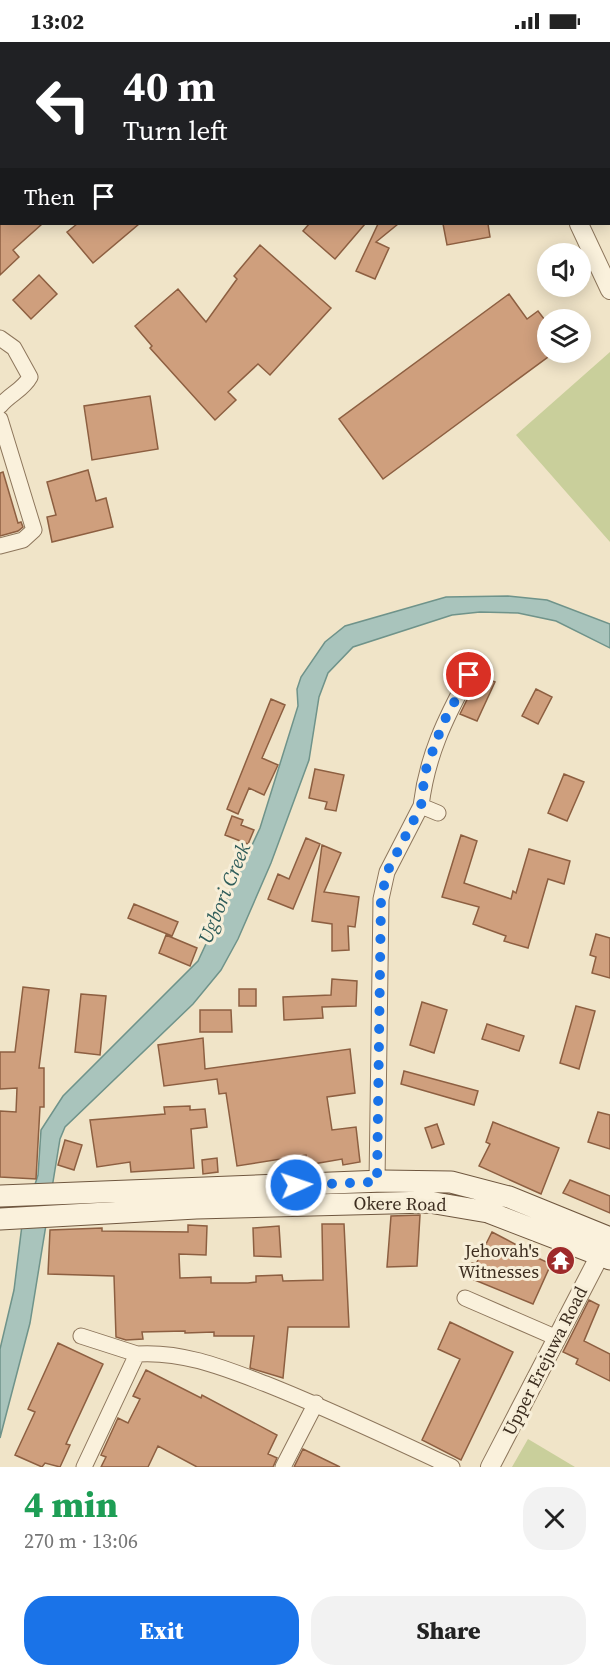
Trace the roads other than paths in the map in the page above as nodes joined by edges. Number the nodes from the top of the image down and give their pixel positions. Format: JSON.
{"nodes":[{"id":1,"x":579,"y":225,"type":"edge"},
{"id":2,"x":610,"y":290,"type":"edge"},
{"id":3,"x":0,"y":338,"type":"edge"},
{"id":4,"x":0,"y":406,"type":"edge"},
{"id":5,"x":0,"y":419,"type":"edge"},
{"id":6,"x":0,"y":546,"type":"edge"},
{"id":7,"x":469,"y":675,"type":"dead end"},
{"id":8,"x":421,"y":806,"type":"junction"},
{"id":9,"x":438,"y":813,"type":"dead end"},
{"id":10,"x":377,"y":1182,"type":"junction"},
{"id":11,"x":0,"y":1196,"type":"edge"},
{"id":12,"x":10,"y":1218,"type":"edge"},
{"id":13,"x":607,"y":1251,"type":"edge"},
{"id":14,"x":465,"y":1298,"type":"dead end"},
{"id":15,"x":81,"y":1336,"type":"dead end"},
{"id":16,"x":557,"y":1338,"type":"junction"},
{"id":17,"x":137,"y":1354,"type":"junction"},
{"id":18,"x":316,"y":1403,"type":"junction"},
{"id":19,"x":84,"y":1467,"type":"edge"},
{"id":20,"x":283,"y":1467,"type":"edge"},
{"id":21,"x":452,"y":1467,"type":"edge"},
{"id":22,"x":490,"y":1467,"type":"edge"}],
"edges":[{"from":1,"to":2,"type":"street"},
{"from":3,"to":4,"type":"street"},
{"from":5,"to":6,"type":"street"},
{"from":7,"to":8,"type":"street"},
{"from":8,"to":9,"type":"street"},
{"from":8,"to":10,"type":"street"},
{"from":10,"to":11,"type":"main road","name":"Okere Road"},
{"from":10,"to":13,"type":"main road","name":"Okere Road"},
{"from":12,"to":13,"type":"main road","name":"Okere Road"},
{"from":13,"to":16,"type":"street","name":"Upper Erejuwa Road"},
{"from":14,"to":16,"type":"street"},
{"from":15,"to":17,"type":"street"},
{"from":16,"to":22,"type":"street","name":"Upper Erejuwa Road"},
{"from":17,"to":18,"type":"street"},
{"from":17,"to":19,"type":"street"},
{"from":18,"to":20,"type":"street"},
{"from":18,"to":21,"type":"street"}]}
